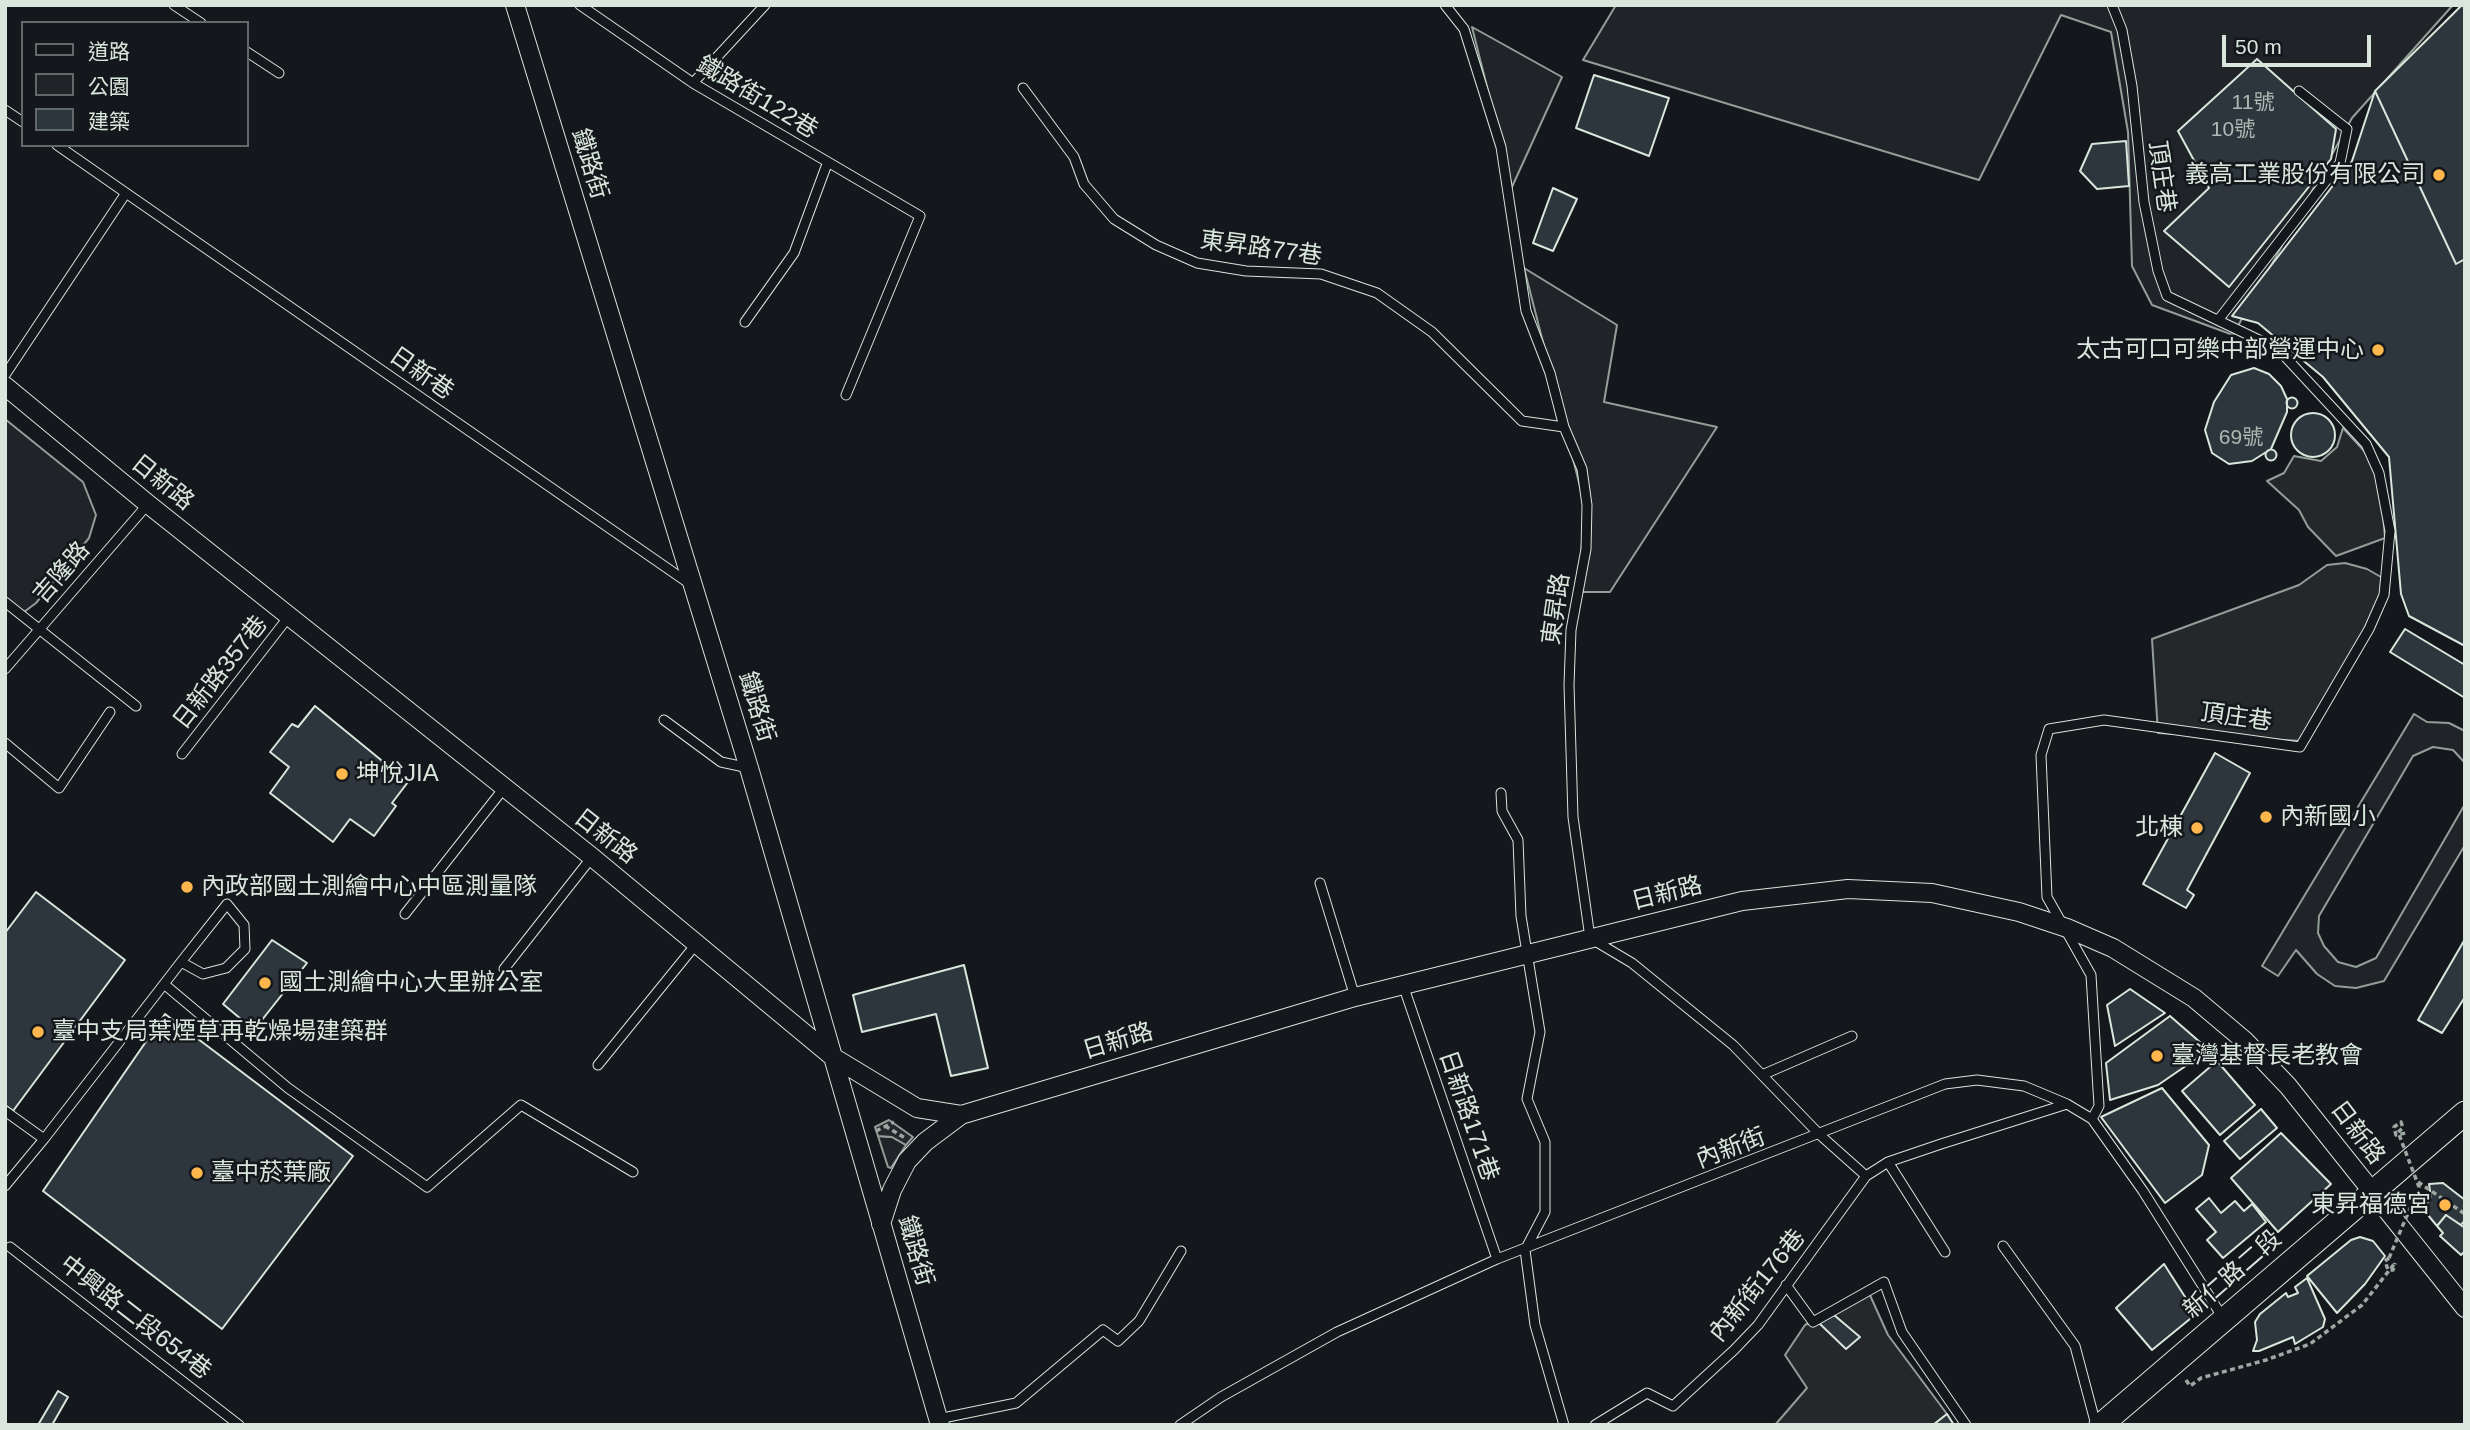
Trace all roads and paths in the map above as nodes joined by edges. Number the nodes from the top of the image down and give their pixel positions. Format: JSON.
{"nodes":[{"id":1,"x":174,"y":5,"type":"edge"},
{"id":2,"x":515,"y":5,"type":"edge"},
{"id":3,"x":580,"y":5,"type":"edge"},
{"id":4,"x":765,"y":5,"type":"edge"},
{"id":5,"x":1445,"y":5,"type":"edge"},
{"id":6,"x":2112,"y":5,"type":"edge"},
{"id":7,"x":198,"y":21,"type":"edge"},
{"id":8,"x":248,"y":53,"type":"edge"},
{"id":9,"x":279,"y":73,"type":"dead end"},
{"id":10,"x":693,"y":83,"type":"junction"},
{"id":11,"x":1023,"y":88,"type":"dead end"},
{"id":12,"x":2299,"y":91,"type":"dead end"},
{"id":13,"x":5,"y":110,"type":"edge"},
{"id":14,"x":21,"y":121,"type":"edge"},
{"id":15,"x":60,"y":147,"type":"edge"},
{"id":16,"x":827,"y":163,"type":"junction"},
{"id":17,"x":127,"y":193,"type":"junction"},
{"id":18,"x":2219,"y":319,"type":"junction"},
{"id":19,"x":745,"y":322,"type":"dead end"},
{"id":20,"x":5,"y":375,"type":"edge"},
{"id":21,"x":5,"y":386,"type":"edge"},
{"id":22,"x":846,"y":395,"type":"dead end"},
{"id":23,"x":1564,"y":427,"type":"junction"},
{"id":24,"x":148,"y":504,"type":"junction"},
{"id":25,"x":694,"y":587,"type":"junction"},
{"id":26,"x":5,"y":602,"type":"edge"},
{"id":27,"x":290,"y":615,"type":"junction"},
{"id":28,"x":40,"y":628,"type":"junction"},
{"id":29,"x":5,"y":669,"type":"edge"},
{"id":30,"x":136,"y":706,"type":"dead end"},
{"id":31,"x":110,"y":712,"type":"dead end"},
{"id":32,"x":664,"y":720,"type":"dead end"},
{"id":33,"x":5,"y":743,"type":"edge"},
{"id":34,"x":181,"y":754,"type":"dead end"},
{"id":35,"x":749,"y":768,"type":"junction"},
{"id":36,"x":504,"y":788,"type":"junction"},
{"id":37,"x":1501,"y":793,"type":"dead end"},
{"id":38,"x":592,"y":857,"type":"junction"},
{"id":39,"x":1320,"y":883,"type":"dead end"},
{"id":40,"x":405,"y":914,"type":"dead end"},
{"id":41,"x":2067,"y":928,"type":"junction"},
{"id":42,"x":1590,"y":938,"type":"junction"},
{"id":43,"x":697,"y":943,"type":"junction"},
{"id":44,"x":1529,"y":952,"type":"junction"},
{"id":45,"x":181,"y":962,"type":"junction"},
{"id":46,"x":504,"y":969,"type":"dead end"},
{"id":47,"x":164,"y":984,"type":"junction"},
{"id":48,"x":1404,"y":985,"type":"junction"},
{"id":49,"x":1354,"y":997,"type":"junction"},
{"id":50,"x":1852,"y":1036,"type":"dead end"},
{"id":51,"x":833,"y":1057,"type":"junction"},
{"id":52,"x":598,"y":1065,"type":"dead end"},
{"id":53,"x":1762,"y":1075,"type":"junction"},
{"id":54,"x":2067,"y":1104,"type":"junction"},
{"id":55,"x":5,"y":1111,"type":"edge"},
{"id":56,"x":2465,"y":1113,"type":"edge"},
{"id":57,"x":961,"y":1115,"type":"junction"},
{"id":58,"x":2092,"y":1119,"type":"junction"},
{"id":59,"x":894,"y":1122,"type":"dead end"},
{"id":60,"x":885,"y":1126,"type":"junction"},
{"id":61,"x":876,"y":1131,"type":"dead end"},
{"id":62,"x":2406,"y":1133,"type":"dead end"},
{"id":63,"x":1820,"y":1135,"type":"junction"},
{"id":64,"x":44,"y":1139,"type":"junction"},
{"id":65,"x":910,"y":1141,"type":"dead end"},
{"id":66,"x":1888,"y":1162,"type":"junction"},
{"id":67,"x":2399,"y":1168,"type":"junction"},
{"id":68,"x":633,"y":1172,"type":"dead end"},
{"id":69,"x":1866,"y":1176,"type":"junction"},
{"id":70,"x":5,"y":1186,"type":"edge"},
{"id":71,"x":2372,"y":1194,"type":"junction"},
{"id":72,"x":2465,"y":1214,"type":"edge"},
{"id":73,"x":881,"y":1224,"type":"junction"},
{"id":74,"x":2003,"y":1246,"type":"dead end"},
{"id":75,"x":10,"y":1247,"type":"dead end"},
{"id":76,"x":1525,"y":1250,"type":"junction"},
{"id":77,"x":1181,"y":1251,"type":"dead end"},
{"id":78,"x":1945,"y":1252,"type":"dead end"},
{"id":79,"x":1497,"y":1259,"type":"junction"},
{"id":80,"x":1786,"y":1285,"type":"junction"},
{"id":81,"x":2465,"y":1308,"type":"edge"},
{"id":82,"x":2223,"y":1318,"type":"junction"},
{"id":83,"x":2173,"y":1361,"type":"junction"},
{"id":84,"x":939,"y":1422,"type":"edge"},
{"id":85,"x":235,"y":1423,"type":"edge"},
{"id":86,"x":1180,"y":1425,"type":"edge"},
{"id":87,"x":1564,"y":1425,"type":"edge"},
{"id":88,"x":1595,"y":1425,"type":"edge"},
{"id":89,"x":1966,"y":1425,"type":"edge"},
{"id":90,"x":2096,"y":1425,"type":"edge"},
{"id":91,"x":2101,"y":1425,"type":"edge"}],
"edges":[{"from":1,"to":7,"type":"lane"},
{"from":2,"to":25,"type":"street","name":"鐵路街"},
{"from":3,"to":10,"type":"lane","name":"鐵路街122巷"},
{"from":4,"to":10,"type":"lane"},
{"from":5,"to":23,"type":"lane","name":"東昇路"},
{"from":6,"to":18,"type":"lane","name":"頂庄巷"},
{"from":8,"to":9,"type":"lane"},
{"from":10,"to":16,"type":"lane","name":"鐵路街122巷"},
{"from":11,"to":23,"type":"lane","name":"東昇路77巷"},
{"from":12,"to":18,"type":"lane"},
{"from":13,"to":14,"type":"lane"},
{"from":15,"to":17,"type":"lane","name":"日新巷"},
{"from":16,"to":19,"type":"lane"},
{"from":16,"to":22,"type":"lane","name":"鐵路街122巷"},
{"from":17,"to":20,"type":"lane"},
{"from":17,"to":25,"type":"lane","name":"日新巷"},
{"from":18,"to":41,"type":"lane","name":"頂庄巷"},
{"from":21,"to":24,"type":"street","name":"日新路"},
{"from":23,"to":42,"type":"lane","name":"東昇路"},
{"from":24,"to":27,"type":"street","name":"日新路"},
{"from":24,"to":28,"type":"lane","name":"吉隆路"},
{"from":25,"to":35,"type":"street","name":"鐵路街"},
{"from":26,"to":28,"type":"lane"},
{"from":27,"to":34,"type":"lane","name":"日新路357巷"},
{"from":27,"to":36,"type":"street","name":"日新路"},
{"from":28,"to":29,"type":"lane","name":"吉隆路"},
{"from":28,"to":30,"type":"lane"},
{"from":31,"to":33,"type":"lane"},
{"from":32,"to":35,"type":"lane"},
{"from":35,"to":51,"type":"street","name":"鐵路街"},
{"from":36,"to":38,"type":"street","name":"日新路"},
{"from":36,"to":40,"type":"lane"},
{"from":37,"to":44,"type":"lane"},
{"from":38,"to":43,"type":"street","name":"日新路"},
{"from":38,"to":46,"type":"lane"},
{"from":39,"to":49,"type":"lane"},
{"from":41,"to":42,"type":"street","name":"日新路"},
{"from":41,"to":58,"type":"lane","name":"頂庄巷"},
{"from":41,"to":71,"type":"street","name":"日新路"},
{"from":42,"to":44,"type":"street","name":"日新路"},
{"from":42,"to":53,"type":"lane"},
{"from":43,"to":51,"type":"street","name":"日新路"},
{"from":43,"to":52,"type":"lane"},
{"from":44,"to":48,"type":"street","name":"日新路"},
{"from":44,"to":76,"type":"lane"},
{"from":45,"to":45,"type":"lane"},
{"from":45,"to":47,"type":"lane"},
{"from":47,"to":64,"type":"lane"},
{"from":47,"to":68,"type":"lane"},
{"from":48,"to":49,"type":"street","name":"日新路"},
{"from":48,"to":79,"type":"lane","name":"日新路171巷"},
{"from":49,"to":57,"type":"street","name":"日新路"},
{"from":50,"to":53,"type":"lane"},
{"from":51,"to":57,"type":"street","name":"日新路"},
{"from":51,"to":73,"type":"street","name":"鐵路街"},
{"from":53,"to":63,"type":"lane"},
{"from":54,"to":58,"type":"lane","name":"內新街"},
{"from":54,"to":63,"type":"lane","name":"內新街"},
{"from":54,"to":66,"type":"lane","name":"內新街176巷"},
{"from":55,"to":64,"type":"lane"},
{"from":56,"to":67,"type":"street","name":"新仁路二段"},
{"from":57,"to":73,"type":"street"},
{"from":58,"to":82,"type":"lane","name":"內新街"},
{"from":59,"to":60,"type":"path"},
{"from":60,"to":61,"type":"path"},
{"from":60,"to":65,"type":"path"},
{"from":62,"to":83,"type":"path","bridge":true},
{"from":63,"to":69,"type":"lane"},
{"from":63,"to":76,"type":"lane","name":"內新街"},
{"from":64,"to":70,"type":"lane"},
{"from":66,"to":69,"type":"lane","name":"內新街176巷"},
{"from":66,"to":78,"type":"lane"},
{"from":67,"to":71,"type":"street","name":"新仁路二段"},
{"from":67,"to":72,"type":"path"},
{"from":69,"to":80,"type":"lane","name":"內新街176巷"},
{"from":71,"to":81,"type":"street","name":"日新路"},
{"from":71,"to":82,"type":"street","name":"新仁路二段"},
{"from":73,"to":84,"type":"street","name":"鐵路街"},
{"from":74,"to":90,"type":"lane"},
{"from":75,"to":85,"type":"lane","name":"中興路二段654巷"},
{"from":76,"to":79,"type":"lane","name":"內新街"},
{"from":76,"to":87,"type":"lane"},
{"from":77,"to":84,"type":"lane"},
{"from":79,"to":86,"type":"lane","name":"內新街"},
{"from":80,"to":88,"type":"lane","name":"內新街176巷"},
{"from":80,"to":89,"type":"lane"},
{"from":82,"to":83,"type":"street","name":"新仁路二段"},
{"from":83,"to":91,"type":"street","name":"新仁路二段"}]}
